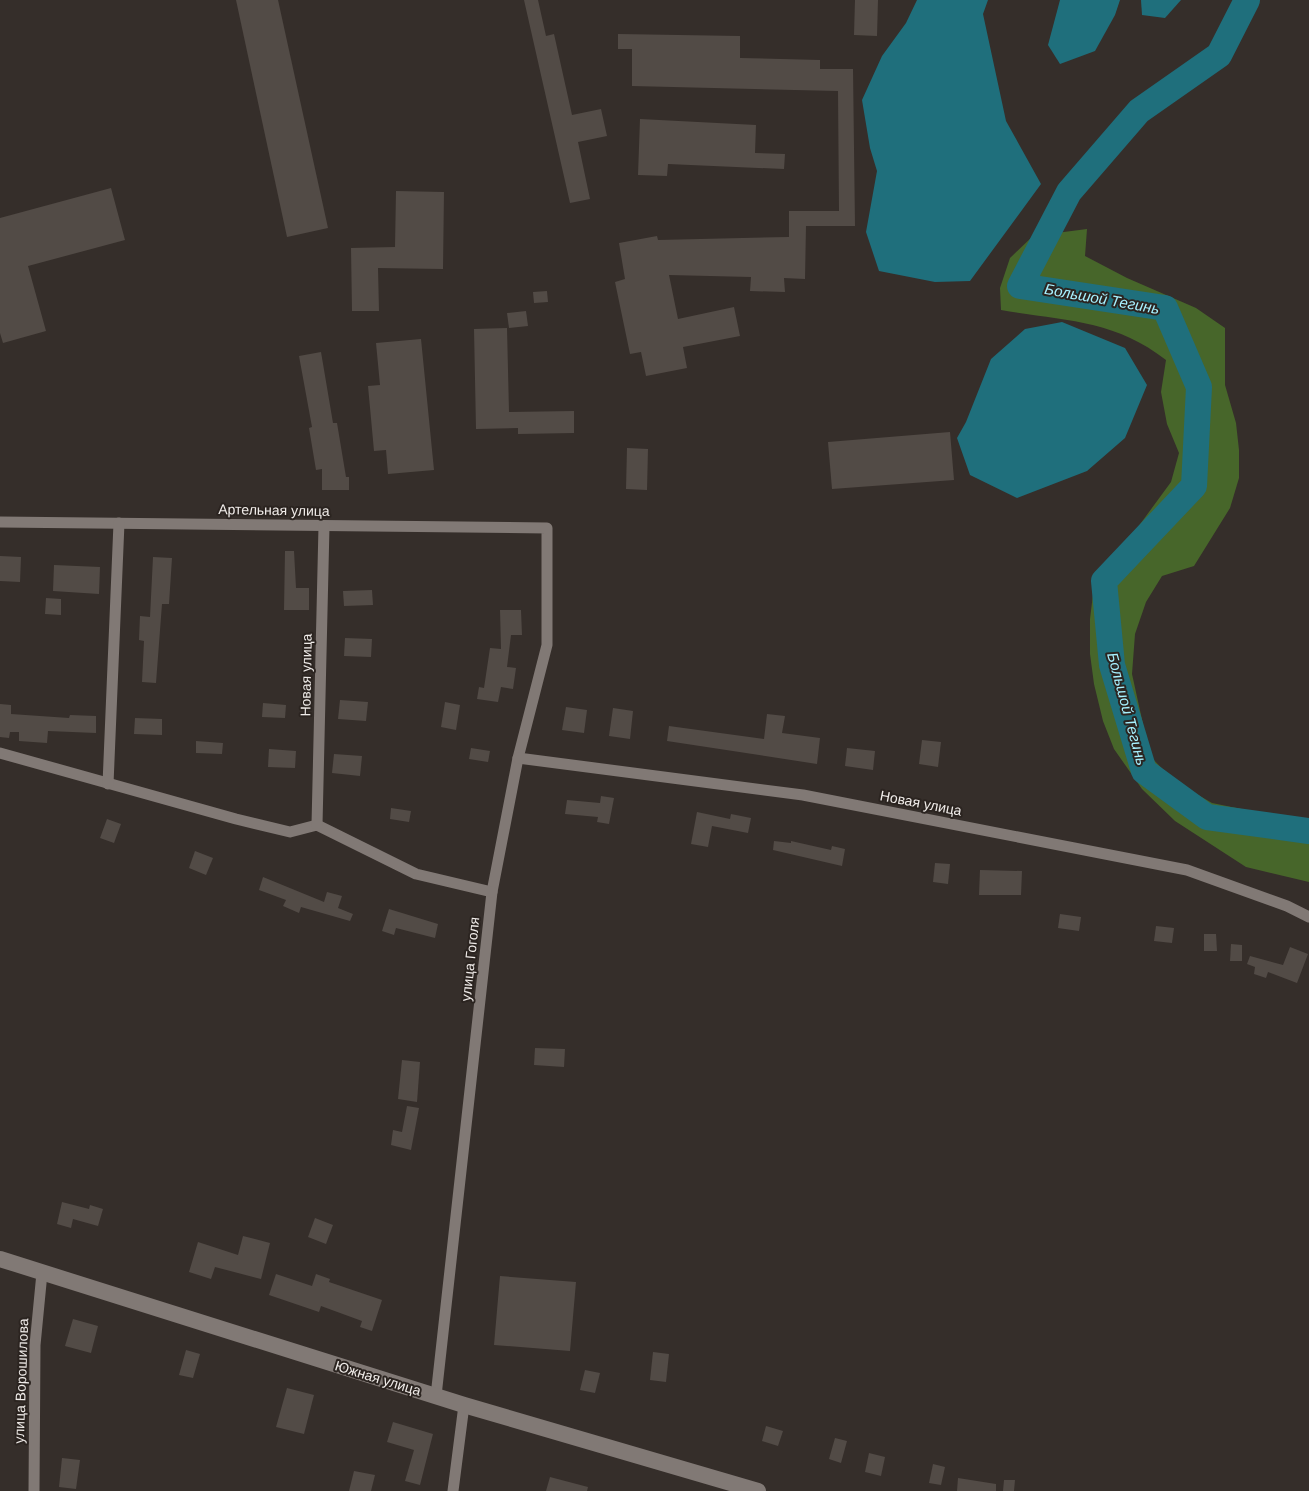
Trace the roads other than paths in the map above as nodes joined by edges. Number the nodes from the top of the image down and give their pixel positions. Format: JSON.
{"nodes":[{"id":1,"x":0,"y":522,"type":"edge"},
{"id":2,"x":119,"y":523,"type":"junction"},
{"id":3,"x":324,"y":526,"type":"junction"},
{"id":4,"x":547,"y":528,"type":"joint"},
{"id":5,"x":0,"y":753,"type":"edge"},
{"id":6,"x":518,"y":758,"type":"junction"},
{"id":7,"x":108,"y":784,"type":"junction"},
{"id":8,"x":317,"y":825,"type":"junction"},
{"id":9,"x":492,"y":892,"type":"junction"},
{"id":10,"x":1309,"y":917,"type":"edge"},
{"id":11,"x":0,"y":1259,"type":"edge"},
{"id":12,"x":42,"y":1273,"type":"junction"},
{"id":13,"x":436,"y":1396,"type":"junction"},
{"id":14,"x":464,"y":1405,"type":"junction"},
{"id":15,"x":34,"y":1491,"type":"edge"},
{"id":16,"x":453,"y":1491,"type":"edge"},
{"id":17,"x":758,"y":1491,"type":"edge"}],
"edges":[{"from":1,"to":2,"type":"street","name":"Артельная улица"},
{"from":2,"to":3,"type":"street","name":"Артельная улица"},
{"from":2,"to":7,"type":"street"},
{"from":3,"to":4,"type":"street","name":"Артельная улица"},
{"from":3,"to":8,"type":"street","name":"Новая улица"},
{"from":4,"to":6,"type":"street","name":"улица Гоголя"},
{"from":5,"to":7,"type":"street"},
{"from":6,"to":9,"type":"street","name":"улица Гоголя"},
{"from":6,"to":10,"type":"street","name":"Новая улица"},
{"from":7,"to":8,"type":"street"},
{"from":8,"to":9,"type":"street"},
{"from":9,"to":13,"type":"street","name":"улица Гоголя"},
{"from":11,"to":12,"type":"street","name":"Южная улица"},
{"from":12,"to":13,"type":"street","name":"Южная улица"},
{"from":12,"to":15,"type":"street","name":"улица Ворошилова"},
{"from":13,"to":14,"type":"street","name":"Южная улица"},
{"from":14,"to":16,"type":"street"},
{"from":14,"to":17,"type":"street","name":"Южная улица"}]}
